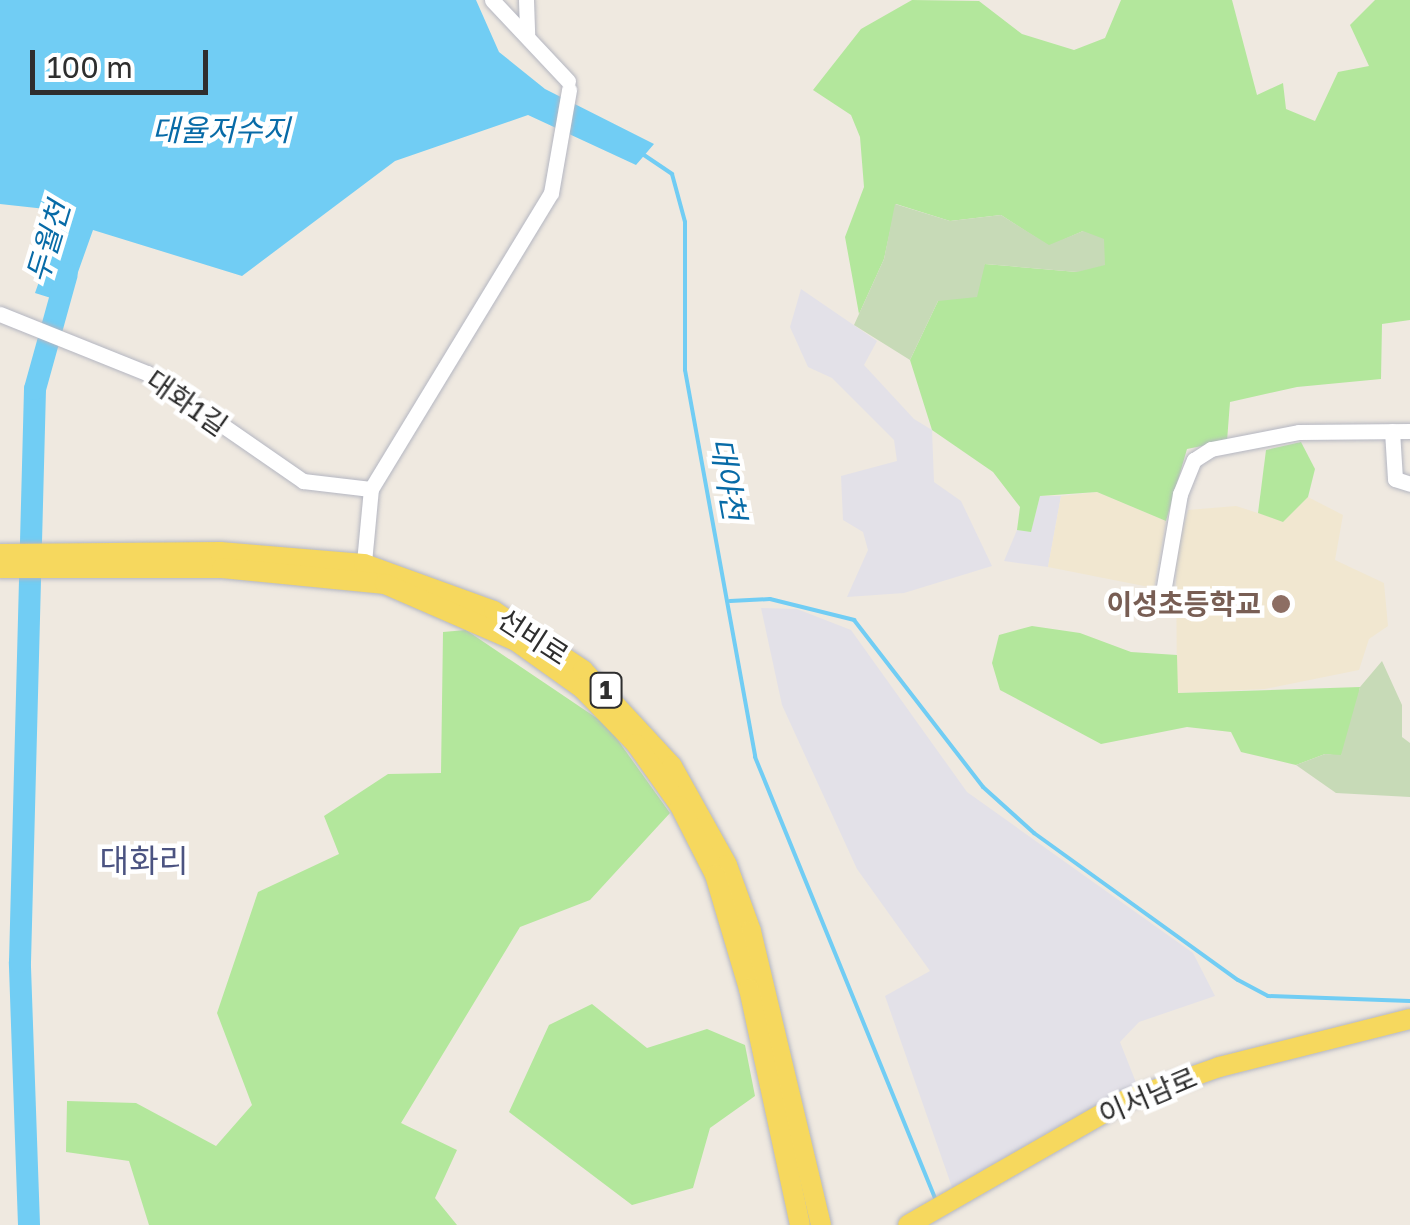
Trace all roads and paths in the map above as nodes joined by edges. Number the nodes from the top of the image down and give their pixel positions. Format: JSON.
{"nodes":[{"id":1,"x":492,"y":0,"type":"edge"},
{"id":2,"x":526,"y":0,"type":"edge"},
{"id":3,"x":527,"y":36,"type":"junction"},
{"id":4,"x":0,"y":314,"type":"edge"},
{"id":5,"x":1392,"y":430,"type":"junction"},
{"id":6,"x":1410,"y":431,"type":"edge"},
{"id":7,"x":1410,"y":484,"type":"edge"},
{"id":8,"x":371,"y":489,"type":"junction"},
{"id":9,"x":0,"y":554,"type":"edge"},
{"id":10,"x":54,"y":561,"type":"junction"},
{"id":11,"x":0,"y":568,"type":"edge"},
{"id":12,"x":363,"y":573,"type":"junction"},
{"id":13,"x":1162,"y":598,"type":"dead end"},
{"id":14,"x":1410,"y":1019,"type":"edge"},
{"id":15,"x":815,"y":1198,"type":"junction"},
{"id":16,"x":800,"y":1225,"type":"edge"},
{"id":17,"x":821,"y":1225,"type":"edge"},
{"id":18,"x":838,"y":1225,"type":"edge"},
{"id":19,"x":908,"y":1225,"type":"edge"}],
"edges":[{"from":1,"to":3,"type":"street"},
{"from":2,"to":3,"type":"street"},
{"from":3,"to":8,"type":"street"},
{"from":4,"to":8,"type":"street","name":"대화1길"},
{"from":5,"to":6,"type":"street"},
{"from":5,"to":7,"type":"street"},
{"from":5,"to":13,"type":"street"},
{"from":8,"to":12,"type":"street"},
{"from":9,"to":10,"type":"main road","number":"1"},
{"from":10,"to":11,"type":"main road","number":"1"},
{"from":10,"to":12,"type":"main road","name":"선비로","number":"1"},
{"from":12,"to":15,"type":"main road","name":"선비로","number":"1"},
{"from":12,"to":16,"type":"main road","name":"선비로","number":"1"},
{"from":14,"to":19,"type":"main road","name":"이서남로"},
{"from":15,"to":17,"type":"main road","name":"선비로","number":"1"},
{"from":15,"to":18,"type":"main road"}]}
